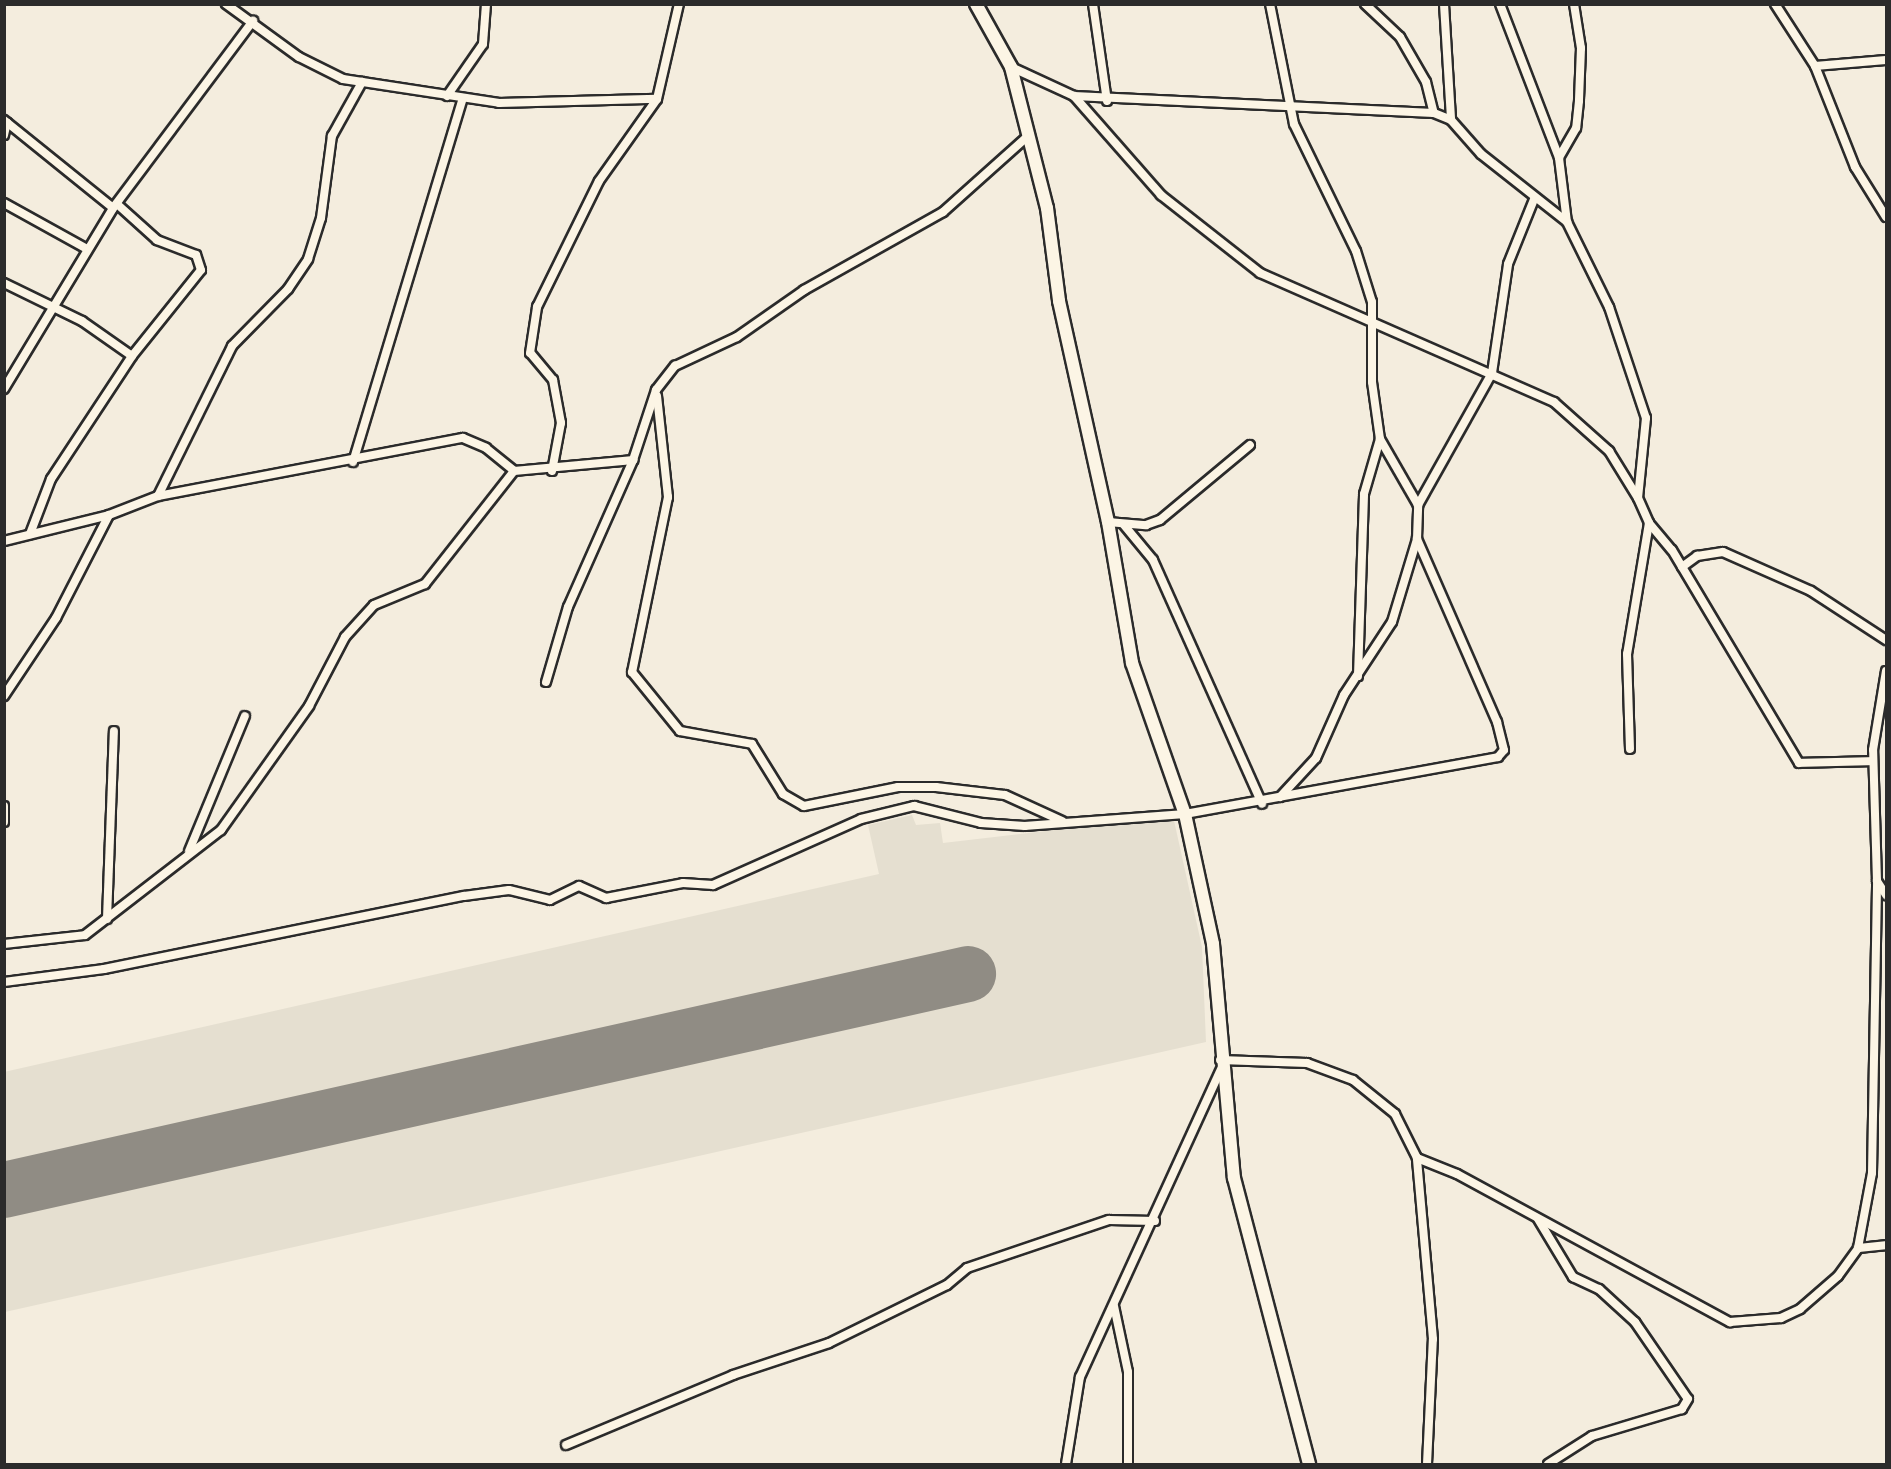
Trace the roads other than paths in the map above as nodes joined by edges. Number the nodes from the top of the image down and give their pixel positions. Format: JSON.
{"nodes":[{"id":1,"x":226,"y":4,"type":"edge"},
{"id":2,"x":486,"y":4,"type":"edge"},
{"id":3,"x":679,"y":4,"type":"edge"},
{"id":4,"x":976,"y":4,"type":"edge"},
{"id":5,"x":1093,"y":4,"type":"edge"},
{"id":6,"x":1270,"y":4,"type":"edge"},
{"id":7,"x":1365,"y":4,"type":"edge"},
{"id":8,"x":1444,"y":4,"type":"edge"},
{"id":9,"x":1500,"y":4,"type":"edge"},
{"id":10,"x":1574,"y":4,"type":"edge"},
{"id":11,"x":1775,"y":4,"type":"edge"},
{"id":12,"x":253,"y":21,"type":"junction"},
{"id":13,"x":1887,"y":60,"type":"edge"},
{"id":14,"x":1815,"y":66,"type":"junction"},
{"id":15,"x":1011,"y":67,"type":"junction"},
{"id":16,"x":362,"y":82,"type":"junction"},
{"id":17,"x":447,"y":96,"type":"junction"},
{"id":18,"x":1074,"y":96,"type":"junction"},
{"id":19,"x":463,"y":98,"type":"junction"},
{"id":20,"x":657,"y":99,"type":"junction"},
{"id":21,"x":1107,"y":101,"type":"junction"},
{"id":22,"x":1289,"y":103,"type":"junction"},
{"id":23,"x":1434,"y":113,"type":"junction"},
{"id":24,"x":1451,"y":120,"type":"junction"},
{"id":25,"x":6,"y":121,"type":"edge"},
{"id":26,"x":4,"y":135,"type":"edge"},
{"id":27,"x":1028,"y":136,"type":"junction"},
{"id":28,"x":1559,"y":158,"type":"junction"},
{"id":29,"x":1535,"y":197,"type":"junction"},
{"id":30,"x":4,"y":202,"type":"edge"},
{"id":31,"x":115,"y":206,"type":"junction"},
{"id":32,"x":1887,"y":218,"type":"edge"},
{"id":33,"x":1568,"y":222,"type":"junction"},
{"id":34,"x":87,"y":249,"type":"junction"},
{"id":35,"x":4,"y":283,"type":"edge"},
{"id":36,"x":51,"y":307,"type":"junction"},
{"id":37,"x":1375,"y":321,"type":"junction"},
{"id":38,"x":132,"y":356,"type":"junction"},
{"id":39,"x":1492,"y":373,"type":"junction"},
{"id":40,"x":4,"y":388,"type":"edge"},
{"id":41,"x":656,"y":390,"type":"junction"},
{"id":42,"x":1380,"y":439,"type":"junction"},
{"id":43,"x":1250,"y":445,"type":"dead end"},
{"id":44,"x":633,"y":460,"type":"junction"},
{"id":45,"x":353,"y":462,"type":"junction"},
{"id":46,"x":514,"y":471,"type":"junction"},
{"id":47,"x":552,"y":471,"type":"junction"},
{"id":48,"x":158,"y":496,"type":"junction"},
{"id":49,"x":1638,"y":498,"type":"junction"},
{"id":50,"x":1418,"y":505,"type":"junction"},
{"id":51,"x":109,"y":515,"type":"junction"},
{"id":52,"x":1108,"y":522,"type":"junction"},
{"id":53,"x":1649,"y":523,"type":"junction"},
{"id":54,"x":1124,"y":525,"type":"junction"},
{"id":55,"x":30,"y":534,"type":"junction"},
{"id":56,"x":1418,"y":539,"type":"junction"},
{"id":57,"x":4,"y":541,"type":"edge"},
{"id":58,"x":1682,"y":567,"type":"junction"},
{"id":59,"x":1887,"y":640,"type":"edge"},
{"id":60,"x":1887,"y":671,"type":"edge"},
{"id":61,"x":1358,"y":677,"type":"junction"},
{"id":62,"x":546,"y":682,"type":"dead end"},
{"id":63,"x":4,"y":696,"type":"edge"},
{"id":64,"x":245,"y":716,"type":"dead end"},
{"id":65,"x":114,"y":731,"type":"dead end"},
{"id":66,"x":1630,"y":749,"type":"dead end"},
{"id":67,"x":1873,"y":761,"type":"junction"},
{"id":68,"x":1279,"y":798,"type":"junction"},
{"id":69,"x":1262,"y":804,"type":"junction"},
{"id":70,"x":4,"y":806,"type":"edge"},
{"id":71,"x":1185,"y":814,"type":"junction"},
{"id":72,"x":1062,"y":820,"type":"junction"},
{"id":73,"x":4,"y":822,"type":"edge"},
{"id":74,"x":189,"y":851,"type":"junction"},
{"id":75,"x":1877,"y":881,"type":"junction"},
{"id":76,"x":1887,"y":895,"type":"edge"},
{"id":77,"x":107,"y":919,"type":"junction"},
{"id":78,"x":4,"y":944,"type":"edge"},
{"id":79,"x":4,"y":982,"type":"edge"},
{"id":80,"x":1220,"y":1065,"type":"junction"},
{"id":81,"x":1417,"y":1158,"type":"junction"},
{"id":82,"x":1538,"y":1218,"type":"junction"},
{"id":83,"x":1155,"y":1221,"type":"junction"},
{"id":84,"x":1887,"y":1245,"type":"edge"},
{"id":85,"x":1858,"y":1248,"type":"junction"},
{"id":86,"x":1114,"y":1306,"type":"junction"},
{"id":87,"x":566,"y":1445,"type":"dead end"},
{"id":88,"x":1066,"y":1464,"type":"edge"},
{"id":89,"x":1128,"y":1464,"type":"edge"},
{"id":90,"x":1309,"y":1464,"type":"edge"},
{"id":91,"x":1427,"y":1464,"type":"edge"},
{"id":92,"x":1548,"y":1464,"type":"edge"}],
"edges":[{"from":1,"to":12,"type":"street"},
{"from":2,"to":17,"type":"street"},
{"from":3,"to":20,"type":"street"},
{"from":4,"to":15,"type":"street"},
{"from":5,"to":21,"type":"street"},
{"from":6,"to":22,"type":"street"},
{"from":7,"to":23,"type":"street"},
{"from":8,"to":24,"type":"street"},
{"from":9,"to":28,"type":"street"},
{"from":10,"to":28,"type":"street"},
{"from":11,"to":14,"type":"street"},
{"from":12,"to":16,"type":"street"},
{"from":12,"to":31,"type":"street"},
{"from":13,"to":14,"type":"street"},
{"from":14,"to":32,"type":"street"},
{"from":15,"to":18,"type":"street"},
{"from":15,"to":27,"type":"street"},
{"from":16,"to":17,"type":"street"},
{"from":16,"to":48,"type":"street"},
{"from":17,"to":19,"type":"street"},
{"from":18,"to":21,"type":"street"},
{"from":18,"to":37,"type":"street"},
{"from":19,"to":20,"type":"street"},
{"from":19,"to":45,"type":"street"},
{"from":20,"to":47,"type":"street"},
{"from":21,"to":22,"type":"street"},
{"from":22,"to":23,"type":"street"},
{"from":22,"to":37,"type":"street"},
{"from":23,"to":24,"type":"street"},
{"from":24,"to":29,"type":"street"},
{"from":25,"to":26,"type":"street"},
{"from":25,"to":31,"type":"street"},
{"from":27,"to":41,"type":"street"},
{"from":27,"to":52,"type":"street"},
{"from":28,"to":33,"type":"street"},
{"from":29,"to":33,"type":"street"},
{"from":29,"to":39,"type":"street"},
{"from":30,"to":34,"type":"street"},
{"from":31,"to":34,"type":"street"},
{"from":31,"to":38,"type":"street"},
{"from":33,"to":49,"type":"street"},
{"from":34,"to":36,"type":"street"},
{"from":35,"to":36,"type":"street"},
{"from":36,"to":38,"type":"street"},
{"from":36,"to":40,"type":"street"},
{"from":37,"to":39,"type":"street"},
{"from":37,"to":42,"type":"street"},
{"from":38,"to":55,"type":"street"},
{"from":39,"to":49,"type":"street"},
{"from":39,"to":50,"type":"street"},
{"from":41,"to":44,"type":"street"},
{"from":41,"to":72,"type":"street"},
{"from":42,"to":50,"type":"street"},
{"from":42,"to":61,"type":"street"},
{"from":43,"to":54,"type":"street"},
{"from":44,"to":47,"type":"street"},
{"from":44,"to":62,"type":"street"},
{"from":45,"to":46,"type":"street"},
{"from":45,"to":48,"type":"street"},
{"from":46,"to":47,"type":"street"},
{"from":46,"to":74,"type":"street"},
{"from":48,"to":51,"type":"street"},
{"from":49,"to":53,"type":"street"},
{"from":50,"to":56,"type":"street"},
{"from":51,"to":55,"type":"street"},
{"from":51,"to":63,"type":"street"},
{"from":52,"to":54,"type":"street"},
{"from":52,"to":71,"type":"street"},
{"from":53,"to":58,"type":"street"},
{"from":53,"to":66,"type":"street"},
{"from":54,"to":69,"type":"street"},
{"from":55,"to":57,"type":"street"},
{"from":56,"to":61,"type":"street"},
{"from":56,"to":68,"type":"street"},
{"from":58,"to":59,"type":"street"},
{"from":58,"to":67,"type":"street"},
{"from":60,"to":67,"type":"street"},
{"from":61,"to":68,"type":"street"},
{"from":64,"to":74,"type":"street"},
{"from":65,"to":77,"type":"street"},
{"from":67,"to":75,"type":"street"},
{"from":68,"to":69,"type":"street"},
{"from":69,"to":71,"type":"street"},
{"from":70,"to":73,"type":"street"},
{"from":71,"to":72,"type":"street"},
{"from":71,"to":80,"type":"street"},
{"from":72,"to":79,"type":"street"},
{"from":74,"to":77,"type":"street"},
{"from":75,"to":76,"type":"street"},
{"from":75,"to":85,"type":"street"},
{"from":77,"to":78,"type":"street"},
{"from":80,"to":81,"type":"street"},
{"from":80,"to":83,"type":"street"},
{"from":80,"to":90,"type":"street"},
{"from":81,"to":82,"type":"street"},
{"from":81,"to":91,"type":"street"},
{"from":82,"to":85,"type":"street"},
{"from":82,"to":92,"type":"street"},
{"from":83,"to":86,"type":"street"},
{"from":83,"to":87,"type":"street"},
{"from":84,"to":85,"type":"street"},
{"from":86,"to":88,"type":"street"},
{"from":86,"to":89,"type":"street"}]}
